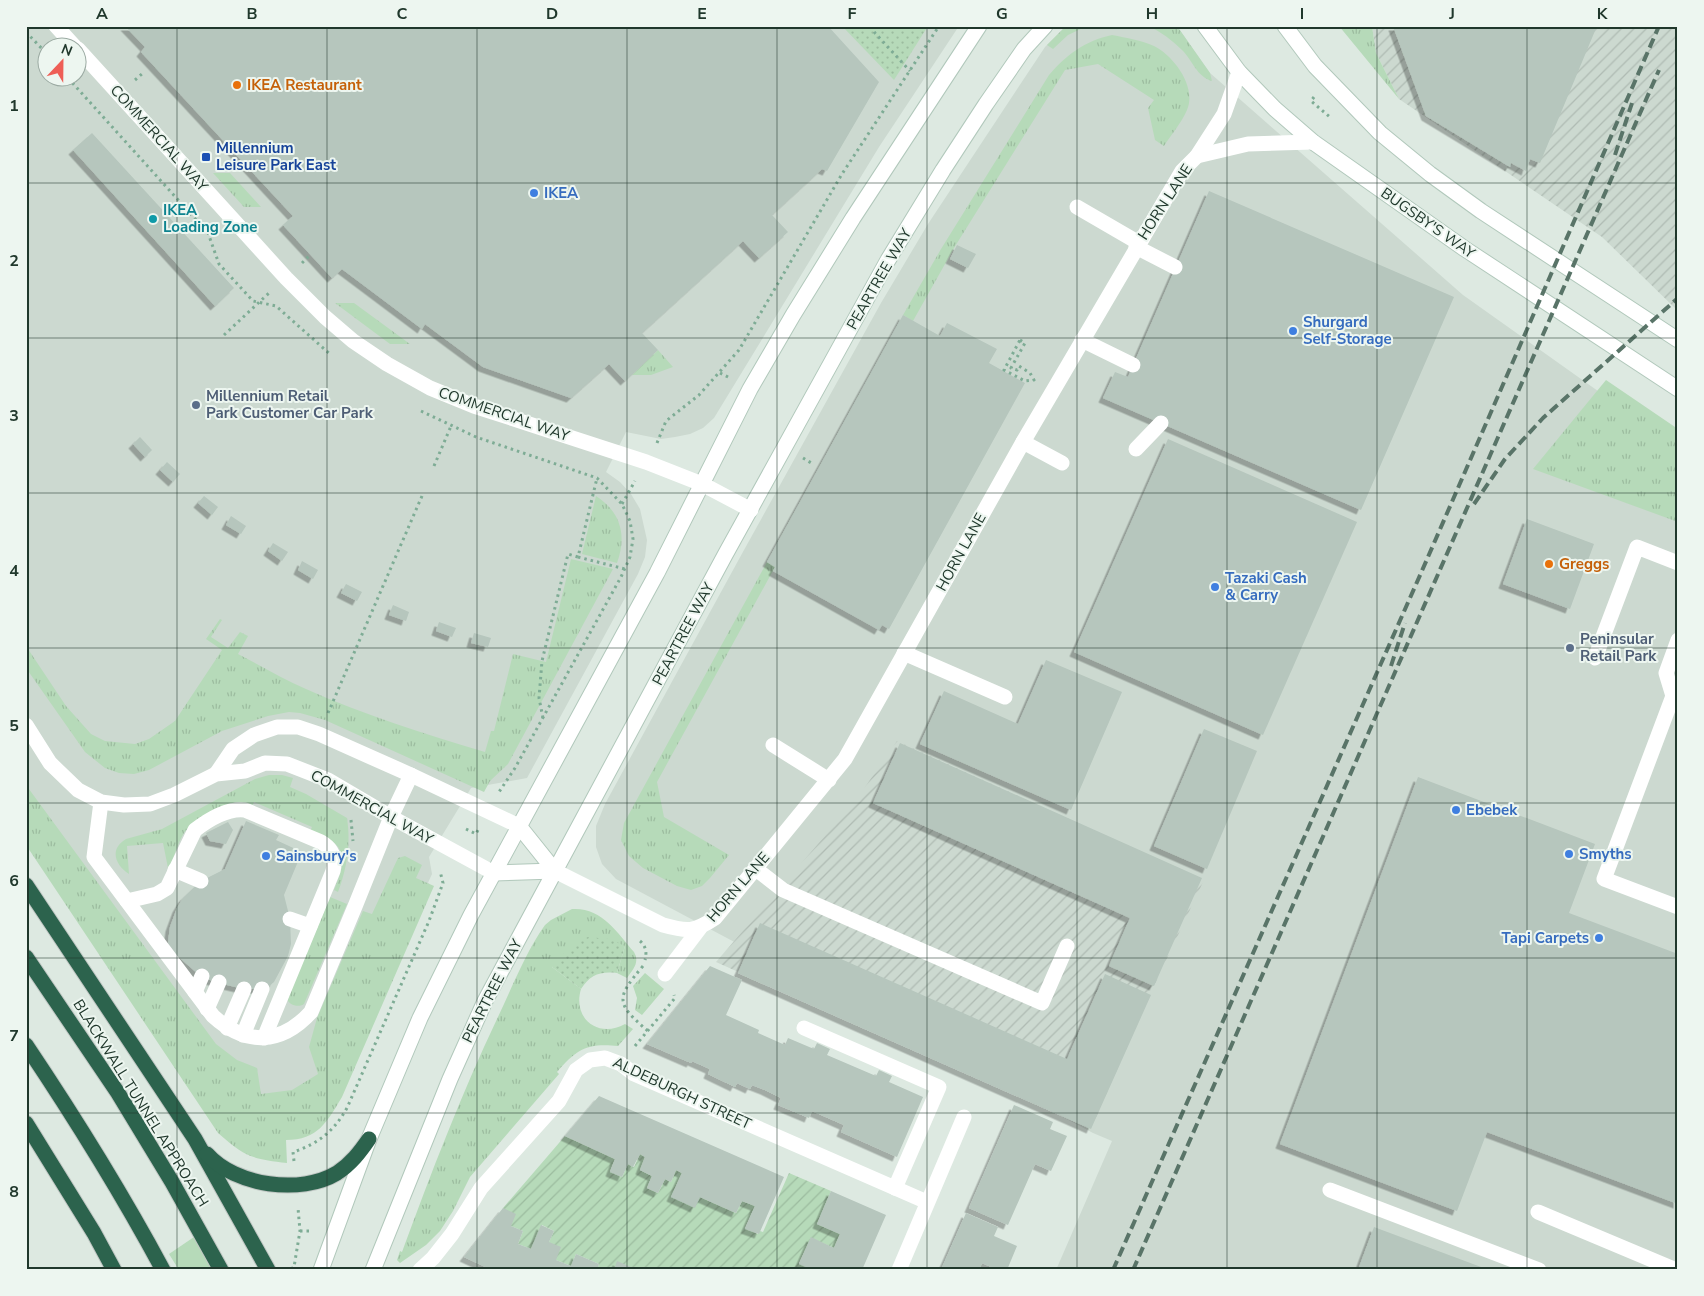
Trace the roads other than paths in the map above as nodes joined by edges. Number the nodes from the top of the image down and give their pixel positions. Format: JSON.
{"nodes":[{"id":1,"x":56,"y":26,"type":"edge"},
{"id":2,"x":979,"y":26,"type":"edge"},
{"id":3,"x":1045,"y":26,"type":"edge"},
{"id":4,"x":1204,"y":26,"type":"edge"},
{"id":5,"x":1285,"y":26,"type":"edge"},
{"id":6,"x":67,"y":38,"type":"edge"},
{"id":7,"x":88,"y":60,"type":"edge"},
{"id":8,"x":1239,"y":72,"type":"junction"},
{"id":9,"x":1313,"y":142,"type":"junction"},
{"id":10,"x":1197,"y":156,"type":"junction"},
{"id":11,"x":1077,"y":207,"type":"dead end"},
{"id":12,"x":1138,"y":245,"type":"junction"},
{"id":13,"x":1176,"y":267,"type":"dead end"},
{"id":14,"x":1082,"y":340,"type":"junction"},
{"id":15,"x":1678,"y":340,"type":"edge"},
{"id":16,"x":1133,"y":365,"type":"dead end"},
{"id":17,"x":1678,"y":389,"type":"edge"},
{"id":18,"x":1160,"y":423,"type":"dead end"},
{"id":19,"x":1023,"y":442,"type":"junction"},
{"id":20,"x":1136,"y":449,"type":"dead end"},
{"id":21,"x":1062,"y":463,"type":"dead end"},
{"id":22,"x":702,"y":484,"type":"junction"},
{"id":23,"x":751,"y":510,"type":"junction"},
{"id":24,"x":1678,"y":563,"type":"edge"},
{"id":25,"x":1678,"y":640,"type":"edge"},
{"id":26,"x":904,"y":653,"type":"junction"},
{"id":27,"x":1595,"y":658,"type":"dead end"},
{"id":28,"x":1004,"y":696,"type":"dead end"},
{"id":29,"x":26,"y":725,"type":"edge"},
{"id":30,"x":773,"y":745,"type":"dead end"},
{"id":31,"x":216,"y":774,"type":"junction"},
{"id":32,"x":411,"y":775,"type":"junction"},
{"id":33,"x":829,"y":780,"type":"junction"},
{"id":34,"x":101,"y":802,"type":"junction"},
{"id":35,"x":390,"y":817,"type":"junction"},
{"id":36,"x":519,"y":826,"type":"junction"},
{"id":37,"x":756,"y":868,"type":"junction"},
{"id":38,"x":175,"y":870,"type":"junction"},
{"id":39,"x":554,"y":871,"type":"junction"},
{"id":40,"x":494,"y":872,"type":"junction"},
{"id":41,"x":199,"y":882,"type":"dead end"},
{"id":42,"x":26,"y":885,"type":"edge"},
{"id":43,"x":127,"y":901,"type":"junction"},
{"id":44,"x":1678,"y":907,"type":"edge"},
{"id":45,"x":291,"y":920,"type":"dead end"},
{"id":46,"x":310,"y":926,"type":"junction"},
{"id":47,"x":700,"y":928,"type":"junction"},
{"id":48,"x":1067,"y":946,"type":"dead end"},
{"id":49,"x":26,"y":957,"type":"edge"},
{"id":50,"x":665,"y":974,"type":"road end"},
{"id":51,"x":202,"y":976,"type":"dead end"},
{"id":52,"x":219,"y":982,"type":"dead end"},
{"id":53,"x":244,"y":989,"type":"dead end"},
{"id":54,"x":262,"y":989,"type":"dead end"},
{"id":55,"x":196,"y":992,"type":"junction"},
{"id":56,"x":207,"y":1008,"type":"junction"},
{"id":57,"x":227,"y":1028,"type":"junction"},
{"id":58,"x":804,"y":1028,"type":"dead end"},
{"id":59,"x":243,"y":1035,"type":"junction"},
{"id":60,"x":264,"y":1038,"type":"junction"},
{"id":61,"x":26,"y":1045,"type":"edge"},
{"id":62,"x":964,"y":1117,"type":"dead end"},
{"id":63,"x":26,"y":1123,"type":"edge"},
{"id":64,"x":195,"y":1139,"type":"junction"},
{"id":65,"x":369,"y":1139,"type":"junction"},
{"id":66,"x":895,"y":1188,"type":"junction"},
{"id":67,"x":1330,"y":1190,"type":"dead end"},
{"id":68,"x":927,"y":1202,"type":"junction"},
{"id":69,"x":1538,"y":1212,"type":"dead end"},
{"id":70,"x":375,"y":1269,"type":"edge"},
{"id":71,"x":114,"y":1270,"type":"edge"},
{"id":72,"x":163,"y":1270,"type":"edge"},
{"id":73,"x":221,"y":1270,"type":"edge"},
{"id":74,"x":268,"y":1270,"type":"edge"},
{"id":75,"x":321,"y":1270,"type":"edge"},
{"id":76,"x":420,"y":1270,"type":"edge"},
{"id":77,"x":899,"y":1270,"type":"edge"},
{"id":78,"x":1539,"y":1270,"type":"edge"},
{"id":79,"x":1676,"y":1270,"type":"edge"}],
"edges":[{"from":1,"to":6,"type":"street","name":"COMMERCIAL WAY"},
{"from":2,"to":22,"type":"street"},
{"from":3,"to":23,"type":"street","name":"PEARTREE WAY"},
{"from":4,"to":8,"type":"street","name":"BUGSBY'S WAY"},
{"from":5,"to":15,"type":"street"},
{"from":7,"to":22,"type":"street","name":"COMMERCIAL WAY"},
{"from":8,"to":9,"type":"street","name":"BUGSBY'S WAY"},
{"from":8,"to":10,"type":"street","name":"HORN LANE"},
{"from":9,"to":10,"type":"street","name":"HORN LANE"},
{"from":9,"to":17,"type":"street","name":"BUGSBY'S WAY"},
{"from":10,"to":12,"type":"street","name":"HORN LANE"},
{"from":11,"to":12,"type":"street"},
{"from":12,"to":13,"type":"street"},
{"from":12,"to":14,"type":"street","name":"HORN LANE"},
{"from":14,"to":16,"type":"street"},
{"from":14,"to":19,"type":"street","name":"HORN LANE"},
{"from":18,"to":20,"type":"street"},
{"from":19,"to":21,"type":"street"},
{"from":19,"to":26,"type":"street","name":"HORN LANE"},
{"from":22,"to":23,"type":"street","name":"COMMERCIAL WAY"},
{"from":22,"to":36,"type":"street"},
{"from":23,"to":39,"type":"street","name":"PEARTREE WAY"},
{"from":24,"to":27,"type":"street"},
{"from":25,"to":44,"type":"street"},
{"from":26,"to":28,"type":"street"},
{"from":26,"to":33,"type":"street","name":"HORN LANE"},
{"from":29,"to":34,"type":"street","name":"COMMERCIAL WAY"},
{"from":30,"to":33,"type":"street"},
{"from":31,"to":32,"type":"street","name":"COMMERCIAL WAY"},
{"from":31,"to":34,"type":"street","name":"COMMERCIAL WAY"},
{"from":31,"to":35,"type":"street","name":"COMMERCIAL WAY"},
{"from":32,"to":35,"type":"street"},
{"from":32,"to":36,"type":"street","name":"COMMERCIAL WAY"},
{"from":33,"to":37,"type":"street","name":"HORN LANE"},
{"from":34,"to":43,"type":"street"},
{"from":35,"to":40,"type":"street","name":"COMMERCIAL WAY"},
{"from":35,"to":60,"type":"street"},
{"from":36,"to":39,"type":"street"},
{"from":36,"to":40,"type":"street"},
{"from":37,"to":47,"type":"street","name":"HORN LANE"},
{"from":37,"to":48,"type":"street"},
{"from":38,"to":41,"type":"street"},
{"from":38,"to":43,"type":"street"},
{"from":38,"to":46,"type":"street"},
{"from":39,"to":40,"type":"street"},
{"from":39,"to":47,"type":"street","name":"HORN LANE"},
{"from":39,"to":70,"type":"street","name":"PEARTREE WAY"},
{"from":40,"to":65,"type":"street"},
{"from":42,"to":64,"type":"highway"},
{"from":43,"to":55,"type":"street"},
{"from":45,"to":46,"type":"street"},
{"from":46,"to":60,"type":"street"},
{"from":47,"to":50,"type":"street","name":"HORN LANE"},
{"from":49,"to":73,"type":"highway","name":"BLACKWALL TUNNEL APPROACH"},
{"from":51,"to":55,"type":"street"},
{"from":52,"to":56,"type":"street"},
{"from":53,"to":57,"type":"street"},
{"from":54,"to":59,"type":"street"},
{"from":55,"to":56,"type":"street"},
{"from":56,"to":57,"type":"street"},
{"from":57,"to":59,"type":"street"},
{"from":58,"to":66,"type":"street"},
{"from":59,"to":60,"type":"street"},
{"from":61,"to":72,"type":"highway"},
{"from":62,"to":68,"type":"street"},
{"from":63,"to":71,"type":"highway"},
{"from":64,"to":65,"type":"highway"},
{"from":64,"to":74,"type":"highway"},
{"from":65,"to":75,"type":"street"},
{"from":66,"to":68,"type":"street","name":"ALDEBURGH STREET"},
{"from":66,"to":76,"type":"street","name":"ALDEBURGH STREET"},
{"from":67,"to":78,"type":"street"},
{"from":68,"to":77,"type":"street"},
{"from":69,"to":79,"type":"street"}]}
